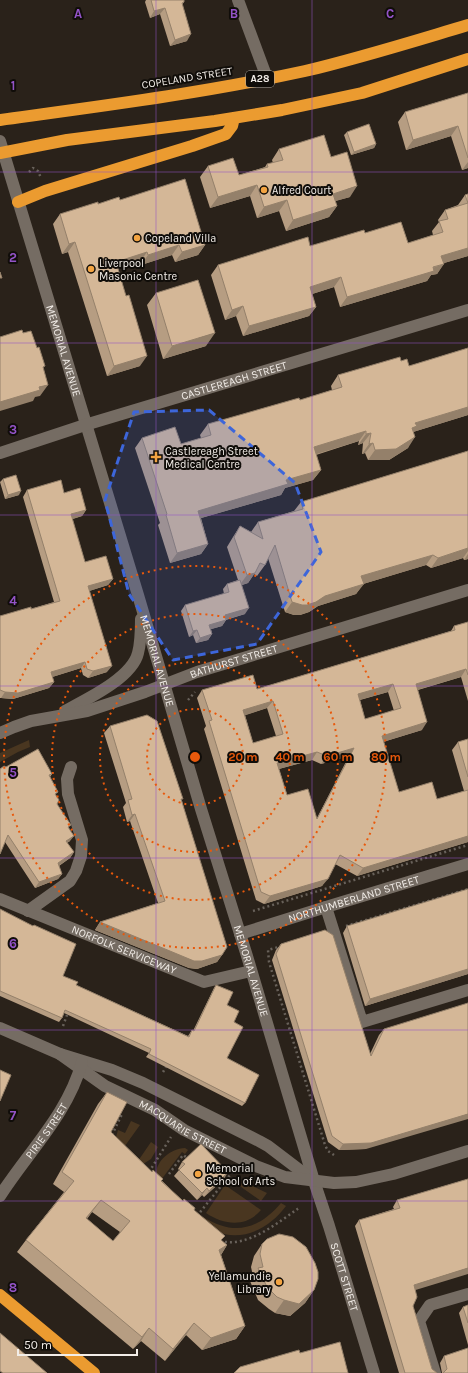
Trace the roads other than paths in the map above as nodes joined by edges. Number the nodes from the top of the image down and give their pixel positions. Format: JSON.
{"nodes":[{"id":1,"x":238,"y":0,"type":"edge"},
{"id":2,"x":468,"y":25,"type":"edge"},
{"id":3,"x":468,"y":59,"type":"edge"},
{"id":4,"x":267,"y":78,"type":"junction"},
{"id":5,"x":234,"y":118,"type":"junction"},
{"id":6,"x":0,"y":120,"type":"edge"},
{"id":7,"x":1,"y":149,"type":"edge"},
{"id":8,"x":18,"y":202,"type":"junction"},
{"id":9,"x":468,"y":310,"type":"edge"},
{"id":10,"x":85,"y":425,"type":"junction"},
{"id":11,"x":0,"y":453,"type":"edge"},
{"id":12,"x":468,"y":590,"type":"edge"},
{"id":13,"x":142,"y":609,"type":"junction"},
{"id":14,"x":164,"y":684,"type":"junction"},
{"id":15,"x":57,"y":716,"type":"junction"},
{"id":16,"x":0,"y":733,"type":"edge"},
{"id":17,"x":71,"y":767,"type":"dead end"},
{"id":18,"x":468,"y":864,"type":"edge"},
{"id":19,"x":0,"y":899,"type":"edge"},
{"id":20,"x":326,"y":907,"type":"junction"},
{"id":21,"x":28,"y":911,"type":"junction"},
{"id":22,"x":240,"y":934,"type":"junction"},
{"id":23,"x":251,"y":971,"type":"junction"},
{"id":24,"x":468,"y":990,"type":"edge"},
{"id":25,"x":0,"y":1028,"type":"edge"},
{"id":26,"x":82,"y":1065,"type":"junction"},
{"id":27,"x":468,"y":1151,"type":"edge"},
{"id":28,"x":314,"y":1181,"type":"junction"},
{"id":29,"x":0,"y":1196,"type":"edge"},
{"id":30,"x":468,"y":1294,"type":"edge"},
{"id":31,"x":0,"y":1295,"type":"edge"},
{"id":32,"x":94,"y":1373,"type":"edge"},
{"id":33,"x":374,"y":1373,"type":"edge"},
{"id":34,"x":435,"y":1373,"type":"edge"}],
"edges":[{"from":1,"to":4,"type":"street"},
{"from":2,"to":4,"type":"highway","name":"COPELAND STREET","number":"A28"},
{"from":3,"to":5,"type":"highway"},
{"from":4,"to":6,"type":"highway","name":"COPELAND STREET","number":"A28"},
{"from":5,"to":7,"type":"highway"},
{"from":5,"to":8,"type":"highway"},
{"from":7,"to":8,"type":"street","name":"MEMORIAL AVENUE"},
{"from":8,"to":10,"type":"street","name":"MEMORIAL AVENUE"},
{"from":9,"to":10,"type":"street","name":"CASTLEREAGH STREET"},
{"from":10,"to":11,"type":"street","name":"CASTLEREAGH STREET"},
{"from":10,"to":13,"type":"street","name":"MEMORIAL AVENUE"},
{"from":12,"to":14,"type":"street","name":"BATHURST STREET"},
{"from":13,"to":14,"type":"street","name":"MEMORIAL AVENUE"},
{"from":13,"to":15,"type":"street"},
{"from":14,"to":15,"type":"street","name":"BATHURST STREET"},
{"from":14,"to":22,"type":"street","name":"MEMORIAL AVENUE"},
{"from":15,"to":16,"type":"street","name":"BATHURST STREET"},
{"from":17,"to":21,"type":"street"},
{"from":18,"to":20,"type":"street","name":"NORTHUMBERLAND STREET"},
{"from":19,"to":21,"type":"street","name":"NORFOLK SERVICEWAY"},
{"from":20,"to":22,"type":"street","name":"NORTHUMBERLAND STREET"},
{"from":20,"to":24,"type":"street"},
{"from":21,"to":23,"type":"street","name":"NORFOLK SERVICEWAY"},
{"from":22,"to":23,"type":"street","name":"MEMORIAL AVENUE"},
{"from":23,"to":28,"type":"street","name":"MEMORIAL AVENUE"},
{"from":25,"to":26,"type":"street","name":"MACQUARIE STREET"},
{"from":26,"to":28,"type":"street","name":"MACQUARIE STREET"},
{"from":26,"to":28,"type":"street","name":"MACQUARIE STREET"},
{"from":26,"to":29,"type":"street","name":"PIRIE STREET"},
{"from":27,"to":28,"type":"street","name":"MACQUARIE STREET"},
{"from":28,"to":33,"type":"street","name":"SCOTT STREET"},
{"from":30,"to":34,"type":"street"},
{"from":31,"to":32,"type":"highway"}]}
